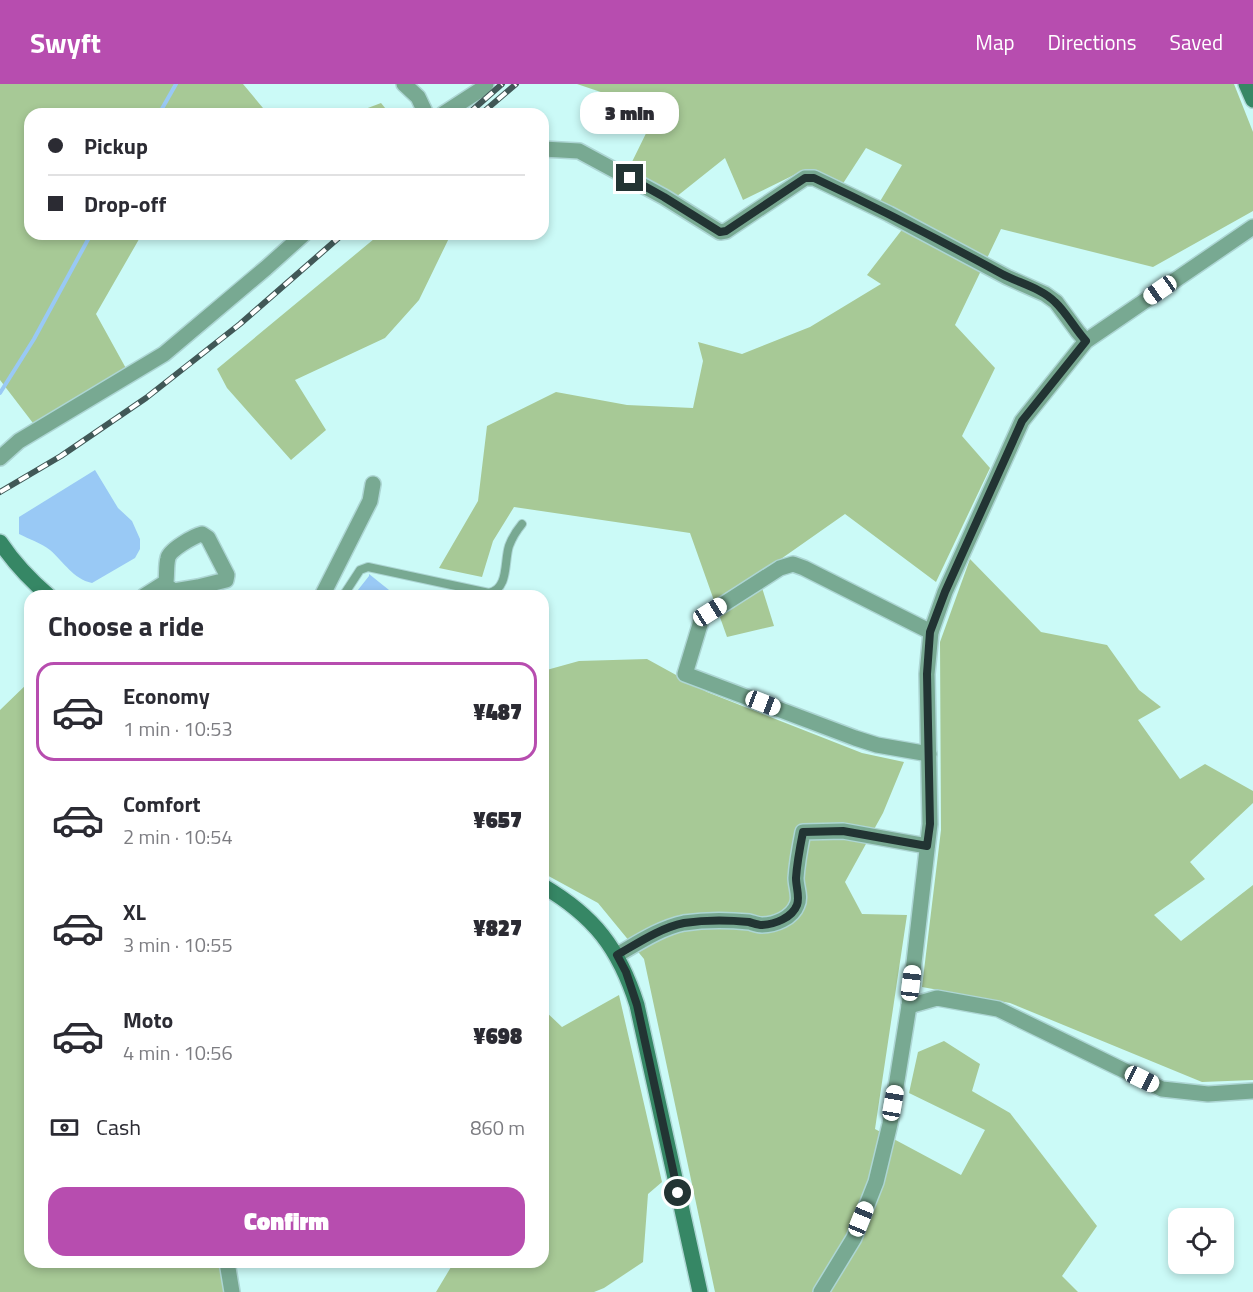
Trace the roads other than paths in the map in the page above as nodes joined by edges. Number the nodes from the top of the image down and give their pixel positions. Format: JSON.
{"nodes":[{"id":1,"x":404,"y":84,"type":"edge"},
{"id":2,"x":486,"y":84,"type":"edge"},
{"id":3,"x":1246,"y":84,"type":"edge"},
{"id":4,"x":1253,"y":100,"type":"edge"},
{"id":5,"x":423,"y":108,"type":"edge"},
{"id":6,"x":452,"y":108,"type":"edge"},
{"id":7,"x":549,"y":149,"type":"edge"},
{"id":8,"x":1253,"y":227,"type":"edge"},
{"id":9,"x":297,"y":240,"type":"edge"},
{"id":10,"x":1086,"y":341,"type":"junction"},
{"id":11,"x":0,"y":458,"type":"edge"},
{"id":12,"x":373,"y":484,"type":"dead end"},
{"id":13,"x":522,"y":524,"type":"dead end"},
{"id":14,"x":0,"y":542,"type":"edge"},
{"id":15,"x":166,"y":582,"type":"dead end"},
{"id":16,"x":42,"y":590,"type":"edge"},
{"id":17,"x":153,"y":590,"type":"edge"},
{"id":18,"x":325,"y":590,"type":"edge"},
{"id":19,"x":347,"y":590,"type":"edge"},
{"id":20,"x":475,"y":590,"type":"edge"},
{"id":21,"x":497,"y":590,"type":"edge"},
{"id":22,"x":930,"y":632,"type":"junction"},
{"id":23,"x":928,"y":754,"type":"junction"},
{"id":24,"x":927,"y":846,"type":"junction"},
{"id":25,"x":549,"y":889,"type":"edge"},
{"id":26,"x":617,"y":955,"type":"junction"},
{"id":27,"x":909,"y":1006,"type":"junction"},
{"id":28,"x":1253,"y":1091,"type":"edge"},
{"id":29,"x":228,"y":1268,"type":"edge"},
{"id":30,"x":232,"y":1292,"type":"edge"},
{"id":31,"x":700,"y":1292,"type":"edge"},
{"id":32,"x":821,"y":1292,"type":"edge"}],
"edges":[{"from":1,"to":5,"type":"street"},
{"from":2,"to":6,"type":"street"},
{"from":3,"to":4,"type":"street"},
{"from":7,"to":10,"type":"street"},
{"from":8,"to":10,"type":"street"},
{"from":9,"to":11,"type":"street"},
{"from":10,"to":22,"type":"street"},
{"from":12,"to":18,"type":"street"},
{"from":13,"to":21,"type":"lane"},
{"from":14,"to":16,"type":"street"},
{"from":15,"to":17,"type":"street"},
{"from":19,"to":20,"type":"lane"},
{"from":22,"to":23,"type":"street"},
{"from":22,"to":23,"type":"street"},
{"from":23,"to":24,"type":"street"},
{"from":24,"to":26,"type":"street"},
{"from":24,"to":27,"type":"street"},
{"from":25,"to":26,"type":"street"},
{"from":26,"to":31,"type":"street"},
{"from":27,"to":28,"type":"street"},
{"from":27,"to":32,"type":"street"},
{"from":29,"to":30,"type":"street"}]}
